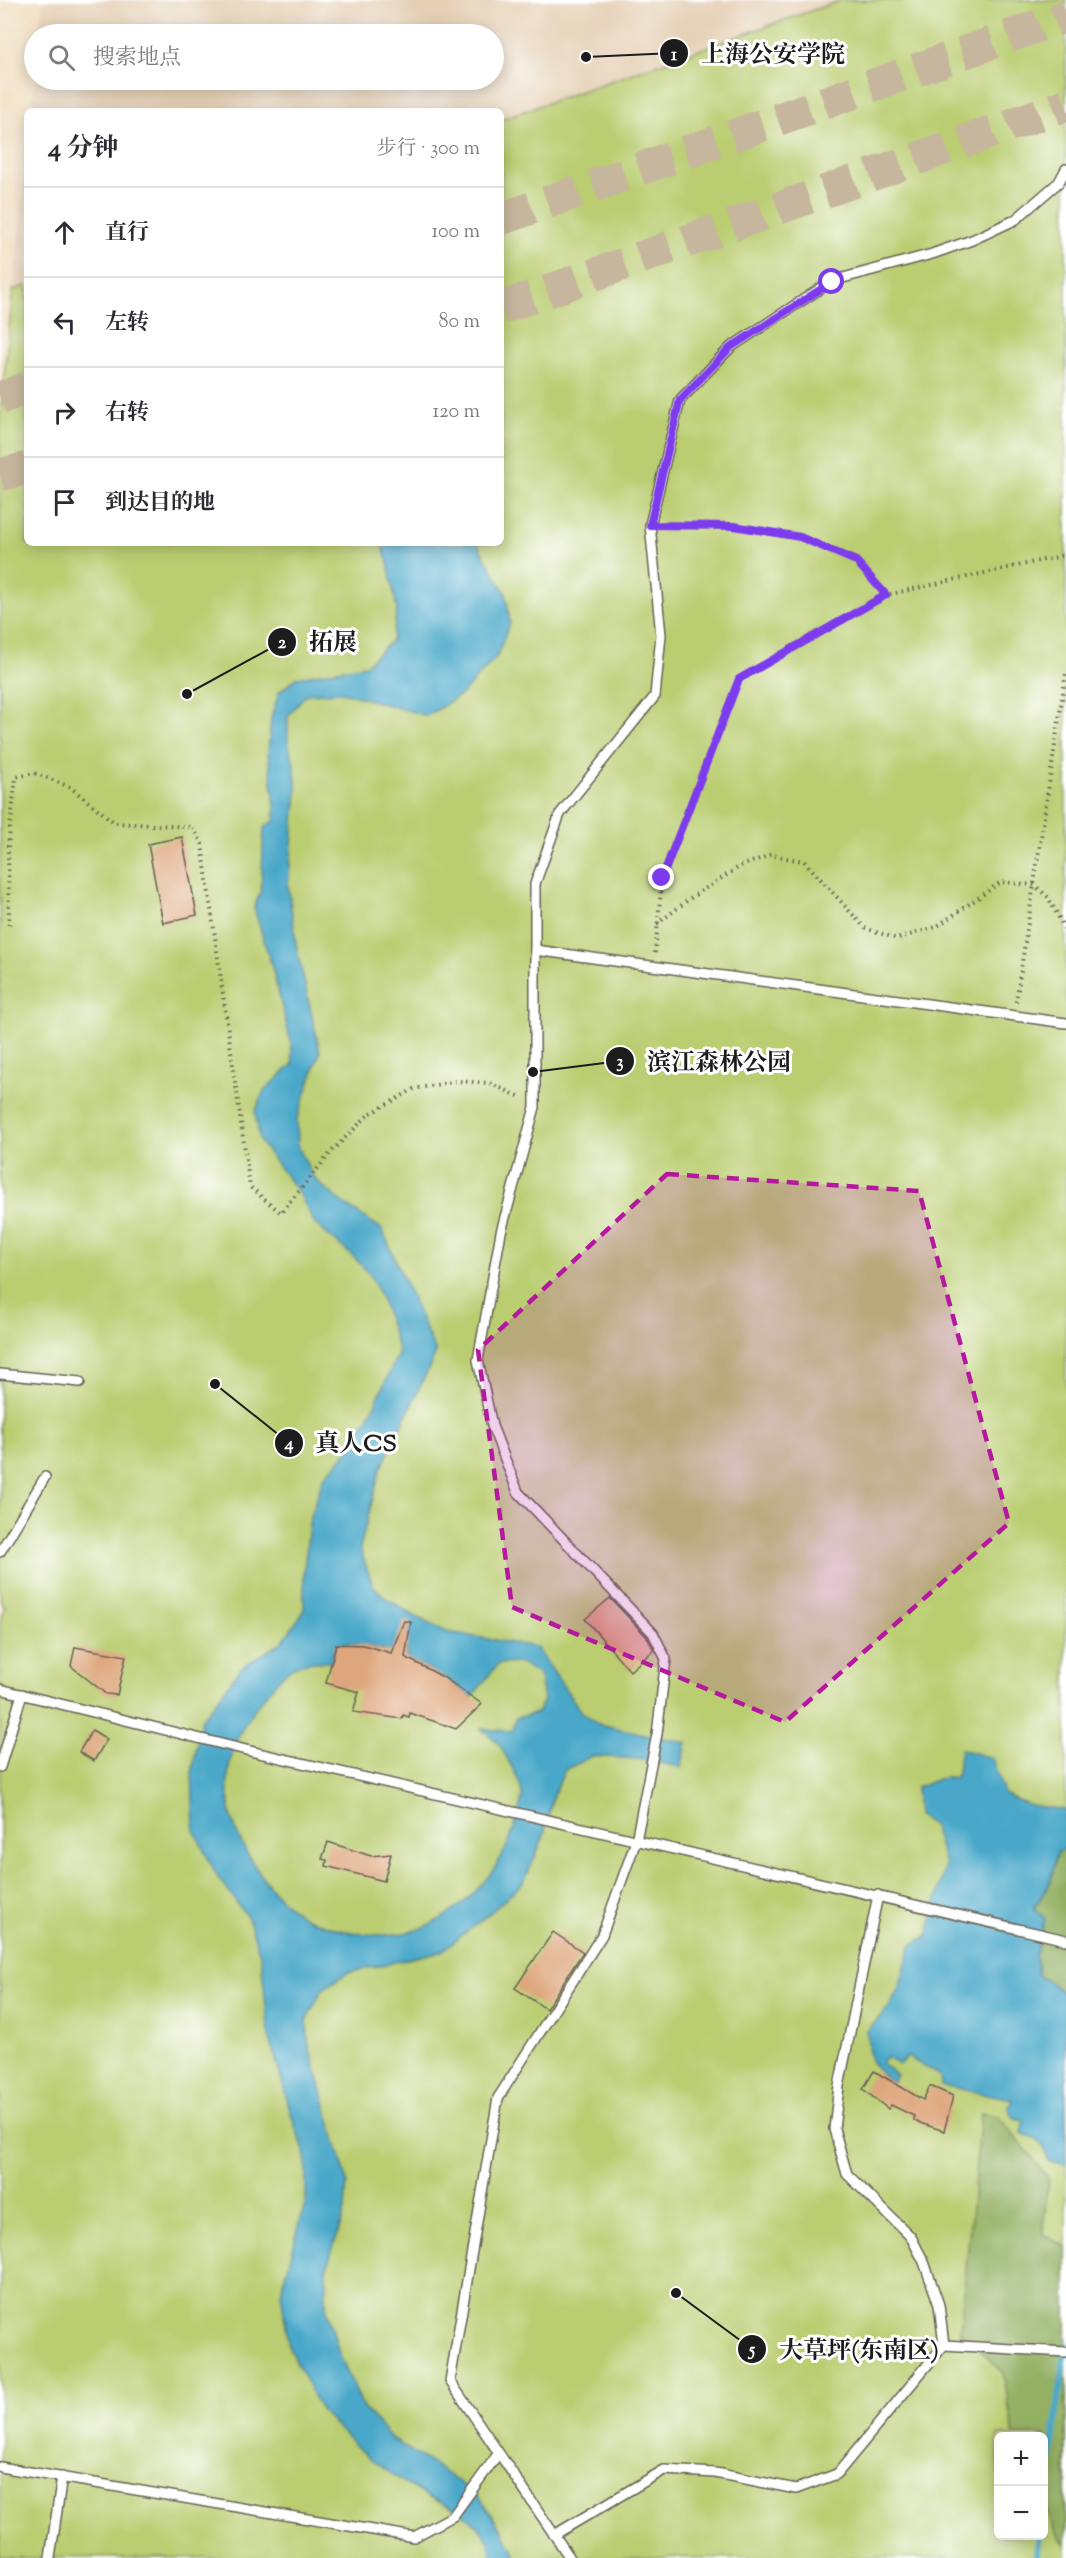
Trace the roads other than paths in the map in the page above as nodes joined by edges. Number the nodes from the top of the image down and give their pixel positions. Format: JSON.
{"nodes":[{"id":1,"x":1066,"y":169,"type":"edge"},
{"id":2,"x":535,"y":950,"type":"junction"},
{"id":3,"x":1066,"y":1023,"type":"edge"},
{"id":4,"x":0,"y":1374,"type":"edge"},
{"id":5,"x":80,"y":1382,"type":"dead end"},
{"id":6,"x":45,"y":1477,"type":"dead end"},
{"id":7,"x":0,"y":1552,"type":"edge"},
{"id":8,"x":0,"y":1689,"type":"edge"},
{"id":9,"x":22,"y":1694,"type":"junction"},
{"id":10,"x":0,"y":1767,"type":"edge"},
{"id":11,"x":636,"y":1841,"type":"junction"},
{"id":12,"x":878,"y":1895,"type":"junction"},
{"id":13,"x":1062,"y":1939,"type":"edge"},
{"id":14,"x":944,"y":2345,"type":"junction"},
{"id":15,"x":1066,"y":2352,"type":"edge"},
{"id":16,"x":498,"y":2454,"type":"junction"},
{"id":17,"x":0,"y":2467,"type":"edge"},
{"id":18,"x":62,"y":2477,"type":"junction"},
{"id":19,"x":554,"y":2535,"type":"junction"},
{"id":20,"x":50,"y":2558,"type":"edge"},
{"id":21,"x":570,"y":2558,"type":"edge"}],
"edges":[{"from":1,"to":2,"type":"lane"},
{"from":2,"to":3,"type":"lane"},
{"from":2,"to":11,"type":"lane"},
{"from":4,"to":5,"type":"lane"},
{"from":6,"to":7,"type":"lane"},
{"from":8,"to":9,"type":"lane"},
{"from":9,"to":10,"type":"lane"},
{"from":9,"to":11,"type":"lane"},
{"from":11,"to":12,"type":"lane"},
{"from":11,"to":16,"type":"lane"},
{"from":12,"to":13,"type":"lane"},
{"from":12,"to":14,"type":"lane"},
{"from":14,"to":15,"type":"lane"},
{"from":14,"to":19,"type":"lane"},
{"from":16,"to":18,"type":"lane"},
{"from":16,"to":19,"type":"lane"},
{"from":17,"to":18,"type":"lane"},
{"from":18,"to":20,"type":"lane"},
{"from":19,"to":21,"type":"lane"}]}
